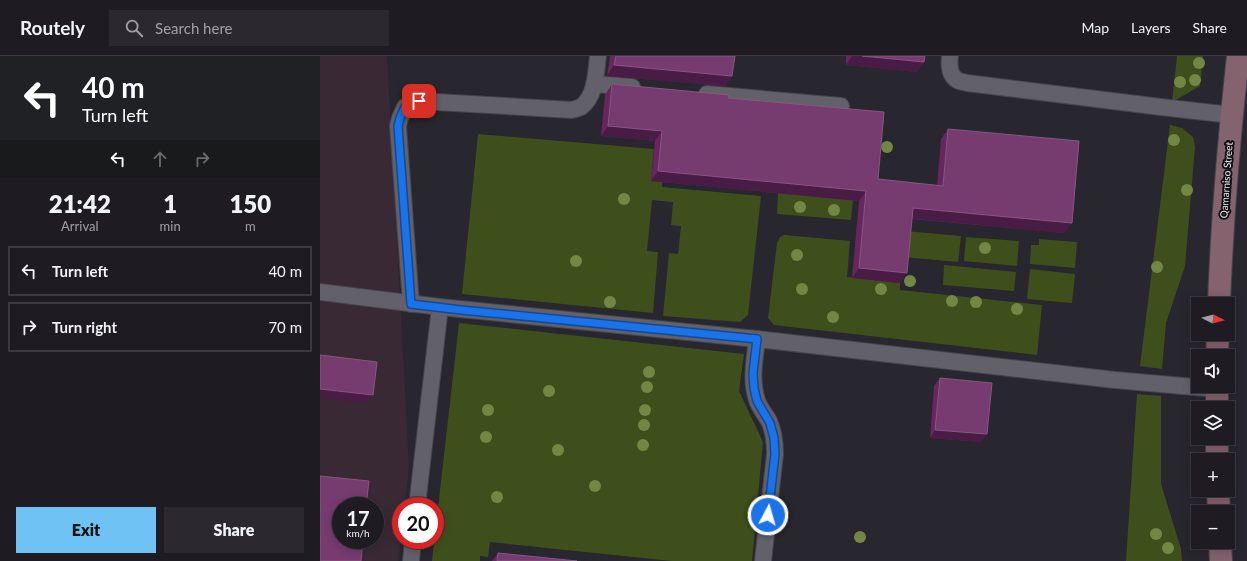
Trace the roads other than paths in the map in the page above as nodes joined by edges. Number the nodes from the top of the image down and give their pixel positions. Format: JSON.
{"nodes":[{"id":1,"x":598,"y":56,"type":"edge"},
{"id":2,"x":950,"y":56,"type":"edge"},
{"id":3,"x":1238,"y":56,"type":"edge"},
{"id":4,"x":594,"y":84,"type":"junction"},
{"id":5,"x":650,"y":89,"type":"edge"},
{"id":6,"x":690,"y":93,"type":"edge"},
{"id":7,"x":841,"y":106,"type":"dead end"},
{"id":8,"x":1231,"y":115,"type":"junction"},
{"id":9,"x":320,"y":292,"type":"edge"},
{"id":10,"x":1219,"y":297,"type":"edge"},
{"id":11,"x":411,"y":304,"type":"junction"},
{"id":12,"x":440,"y":307,"type":"junction"},
{"id":13,"x":757,"y":339,"type":"junction"},
{"id":14,"x":1217,"y":394,"type":"edge"},
{"id":15,"x":418,"y":497,"type":"edge"},
{"id":16,"x":412,"y":549,"type":"edge"},
{"id":17,"x":1220,"y":549,"type":"edge"},
{"id":18,"x":411,"y":561,"type":"edge"},
{"id":19,"x":763,"y":561,"type":"edge"},
{"id":20,"x":1221,"y":561,"type":"edge"}],
"edges":[{"from":1,"to":4,"type":"lane"},
{"from":2,"to":8,"type":"lane"},
{"from":3,"to":8,"type":"main road","name":"Qamarniso Street"},
{"from":4,"to":5,"type":"lane"},
{"from":4,"to":11,"type":"lane"},
{"from":6,"to":7,"type":"lane"},
{"from":8,"to":10,"type":"main road","name":"Qamarniso Street"},
{"from":9,"to":11,"type":"lane"},
{"from":11,"to":12,"type":"lane"},
{"from":12,"to":13,"type":"lane"},
{"from":12,"to":15,"type":"lane"},
{"from":13,"to":14,"type":"lane"},
{"from":13,"to":19,"type":"lane"},
{"from":16,"to":18,"type":"lane"},
{"from":17,"to":20,"type":"main road"}]}
